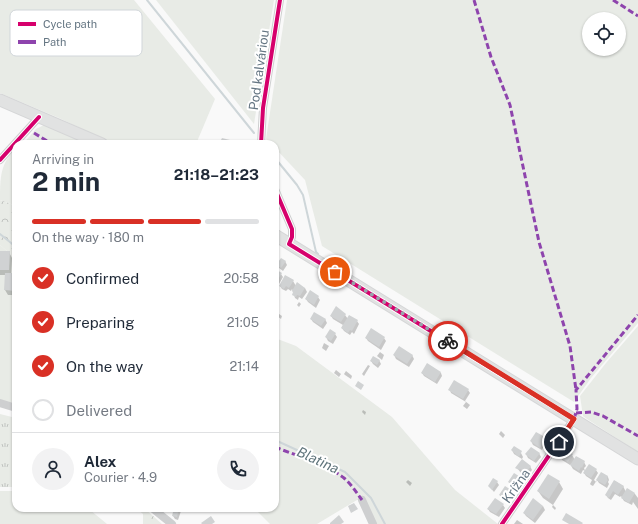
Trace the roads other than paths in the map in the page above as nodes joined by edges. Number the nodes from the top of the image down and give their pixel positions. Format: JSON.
{"nodes":[{"id":1,"x":280,"y":0,"type":"edge"},
{"id":2,"x":0,"y":100,"type":"edge"},
{"id":3,"x":39,"y":117,"type":"junction"},
{"id":4,"x":18,"y":140,"type":"edge"},
{"id":5,"x":93,"y":140,"type":"edge"},
{"id":6,"x":261,"y":140,"type":"edge"},
{"id":7,"x":12,"y":147,"type":"edge"},
{"id":8,"x":0,"y":160,"type":"edge"},
{"id":9,"x":279,"y":198,"type":"edge"},
{"id":10,"x":279,"y":238,"type":"edge"},
{"id":11,"x":289,"y":244,"type":"junction"},
{"id":12,"x":0,"y":403,"type":"edge"},
{"id":13,"x":12,"y":407,"type":"edge"},
{"id":14,"x":574,"y":419,"type":"junction"},
{"id":15,"x":638,"y":459,"type":"edge"},
{"id":16,"x":362,"y":500,"type":"dead end"},
{"id":17,"x":157,"y":512,"type":"edge"},
{"id":18,"x":172,"y":524,"type":"edge"},
{"id":19,"x":373,"y":524,"type":"edge"},
{"id":20,"x":502,"y":524,"type":"edge"}],
"edges":[{"from":1,"to":6,"type":"street","name":"Pod kalváriou"},
{"from":2,"to":3,"type":"main road"},
{"from":3,"to":4,"type":"street"},
{"from":3,"to":5,"type":"main road"},
{"from":7,"to":8,"type":"street"},
{"from":9,"to":11,"type":"street"},
{"from":10,"to":11,"type":"main road"},
{"from":11,"to":14,"type":"main road"},
{"from":12,"to":13,"type":"street"},
{"from":14,"to":15,"type":"main road"},
{"from":14,"to":20,"type":"street","name":"Krížna"},
{"from":16,"to":19,"type":"street"},
{"from":17,"to":18,"type":"street"}]}
